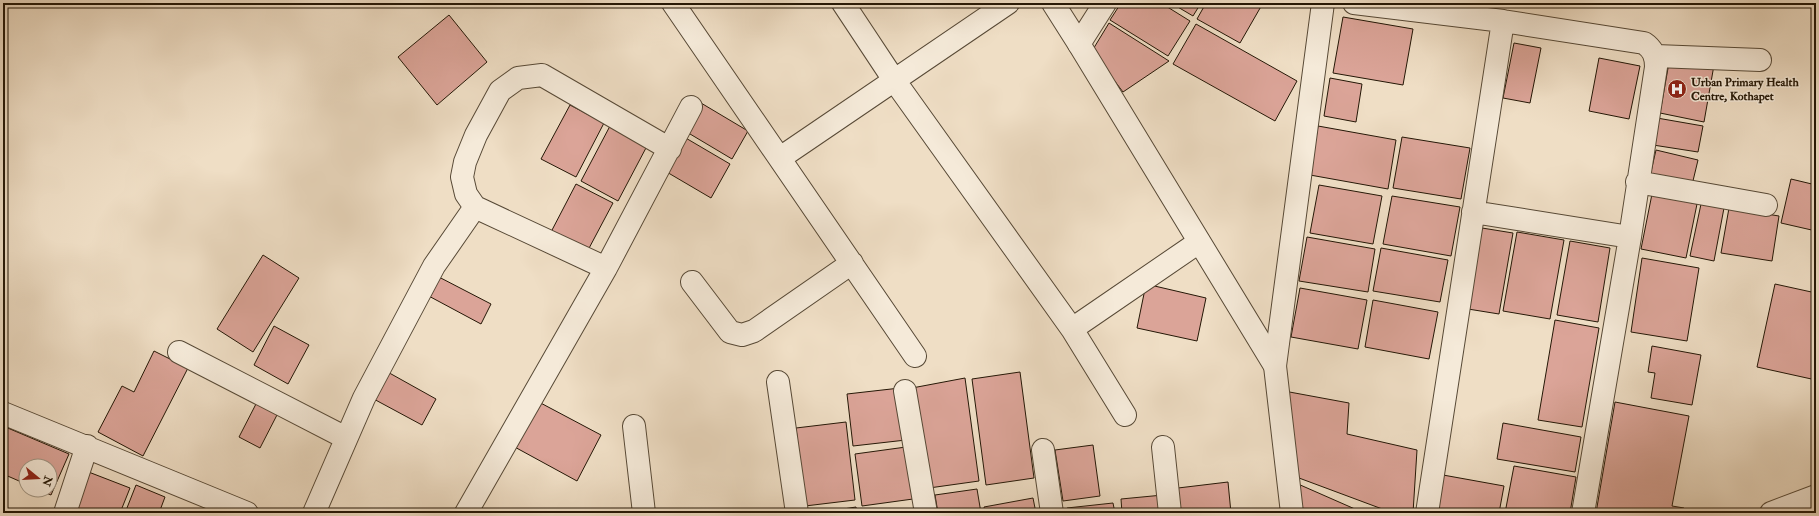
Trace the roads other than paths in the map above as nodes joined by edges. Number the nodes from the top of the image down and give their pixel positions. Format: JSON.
{"nodes":[{"id":1,"x":673,"y":3,"type":"edge"},
{"id":2,"x":843,"y":3,"type":"edge"},
{"id":3,"x":1008,"y":3,"type":"edge"},
{"id":4,"x":1053,"y":3,"type":"edge"},
{"id":5,"x":1105,"y":3,"type":"edge"},
{"id":6,"x":1323,"y":3,"type":"edge"},
{"id":7,"x":1354,"y":3,"type":"edge"},
{"id":8,"x":1503,"y":21,"type":"junction"},
{"id":9,"x":1079,"y":44,"type":"junction"},
{"id":10,"x":1656,"y":56,"type":"junction"},
{"id":11,"x":1760,"y":60,"type":"dead end"},
{"id":12,"x":894,"y":80,"type":"junction"},
{"id":13,"x":691,"y":107,"type":"dead end"},
{"id":14,"x":670,"y":149,"type":"junction"},
{"id":15,"x":780,"y":158,"type":"junction"},
{"id":16,"x":1637,"y":182,"type":"junction"},
{"id":17,"x":1766,"y":205,"type":"dead end"},
{"id":18,"x":475,"y":207,"type":"junction"},
{"id":19,"x":1473,"y":212,"type":"junction"},
{"id":20,"x":1630,"y":237,"type":"junction"},
{"id":21,"x":1199,"y":242,"type":"junction"},
{"id":22,"x":852,"y":263,"type":"junction"},
{"id":23,"x":606,"y":268,"type":"junction"},
{"id":24,"x":692,"y":282,"type":"dead end"},
{"id":25,"x":1072,"y":329,"type":"junction"},
{"id":26,"x":179,"y":352,"type":"dead end"},
{"id":27,"x":915,"y":356,"type":"dead end"},
{"id":28,"x":1275,"y":366,"type":"junction"},
{"id":29,"x":778,"y":382,"type":"dead end"},
{"id":30,"x":905,"y":391,"type":"dead end"},
{"id":31,"x":3,"y":412,"type":"edge"},
{"id":32,"x":1125,"y":415,"type":"dead end"},
{"id":33,"x":634,"y":426,"type":"dead end"},
{"id":34,"x":346,"y":438,"type":"junction"},
{"id":35,"x":87,"y":446,"type":"junction"},
{"id":36,"x":1163,"y":447,"type":"dead end"},
{"id":37,"x":1043,"y":450,"type":"dead end"},
{"id":38,"x":1816,"y":496,"type":"edge"},
{"id":39,"x":65,"y":513,"type":"edge"},
{"id":40,"x":247,"y":513,"type":"edge"},
{"id":41,"x":314,"y":513,"type":"edge"},
{"id":42,"x":466,"y":513,"type":"edge"},
{"id":43,"x":644,"y":513,"type":"edge"},
{"id":44,"x":797,"y":513,"type":"edge"},
{"id":45,"x":926,"y":513,"type":"edge"},
{"id":46,"x":1052,"y":513,"type":"edge"},
{"id":47,"x":1170,"y":513,"type":"edge"},
{"id":48,"x":1292,"y":513,"type":"edge"},
{"id":49,"x":1427,"y":513,"type":"edge"},
{"id":50,"x":1583,"y":513,"type":"edge"},
{"id":51,"x":1771,"y":513,"type":"edge"}],
"edges":[{"from":1,"to":15,"type":"street"},
{"from":2,"to":12,"type":"street"},
{"from":3,"to":12,"type":"street"},
{"from":4,"to":9,"type":"street"},
{"from":5,"to":9,"type":"street"},
{"from":6,"to":28,"type":"street"},
{"from":7,"to":8,"type":"street"},
{"from":8,"to":10,"type":"street"},
{"from":8,"to":19,"type":"street"},
{"from":9,"to":21,"type":"street"},
{"from":10,"to":11,"type":"street"},
{"from":10,"to":16,"type":"street"},
{"from":12,"to":15,"type":"street"},
{"from":12,"to":25,"type":"street"},
{"from":13,"to":14,"type":"street"},
{"from":14,"to":18,"type":"street"},
{"from":14,"to":23,"type":"street"},
{"from":15,"to":22,"type":"street"},
{"from":16,"to":17,"type":"street"},
{"from":16,"to":20,"type":"street"},
{"from":18,"to":23,"type":"street"},
{"from":18,"to":34,"type":"street"},
{"from":19,"to":20,"type":"street"},
{"from":19,"to":49,"type":"street"},
{"from":20,"to":50,"type":"street"},
{"from":21,"to":25,"type":"street"},
{"from":21,"to":28,"type":"street"},
{"from":22,"to":24,"type":"street"},
{"from":22,"to":27,"type":"street"},
{"from":23,"to":42,"type":"street"},
{"from":25,"to":32,"type":"street"},
{"from":26,"to":34,"type":"street"},
{"from":28,"to":48,"type":"street"},
{"from":29,"to":44,"type":"street"},
{"from":30,"to":45,"type":"street"},
{"from":31,"to":35,"type":"street"},
{"from":33,"to":43,"type":"street"},
{"from":34,"to":41,"type":"street"},
{"from":35,"to":39,"type":"street"},
{"from":35,"to":40,"type":"street"},
{"from":36,"to":47,"type":"street"},
{"from":37,"to":46,"type":"street"},
{"from":38,"to":51,"type":"street"}]}
